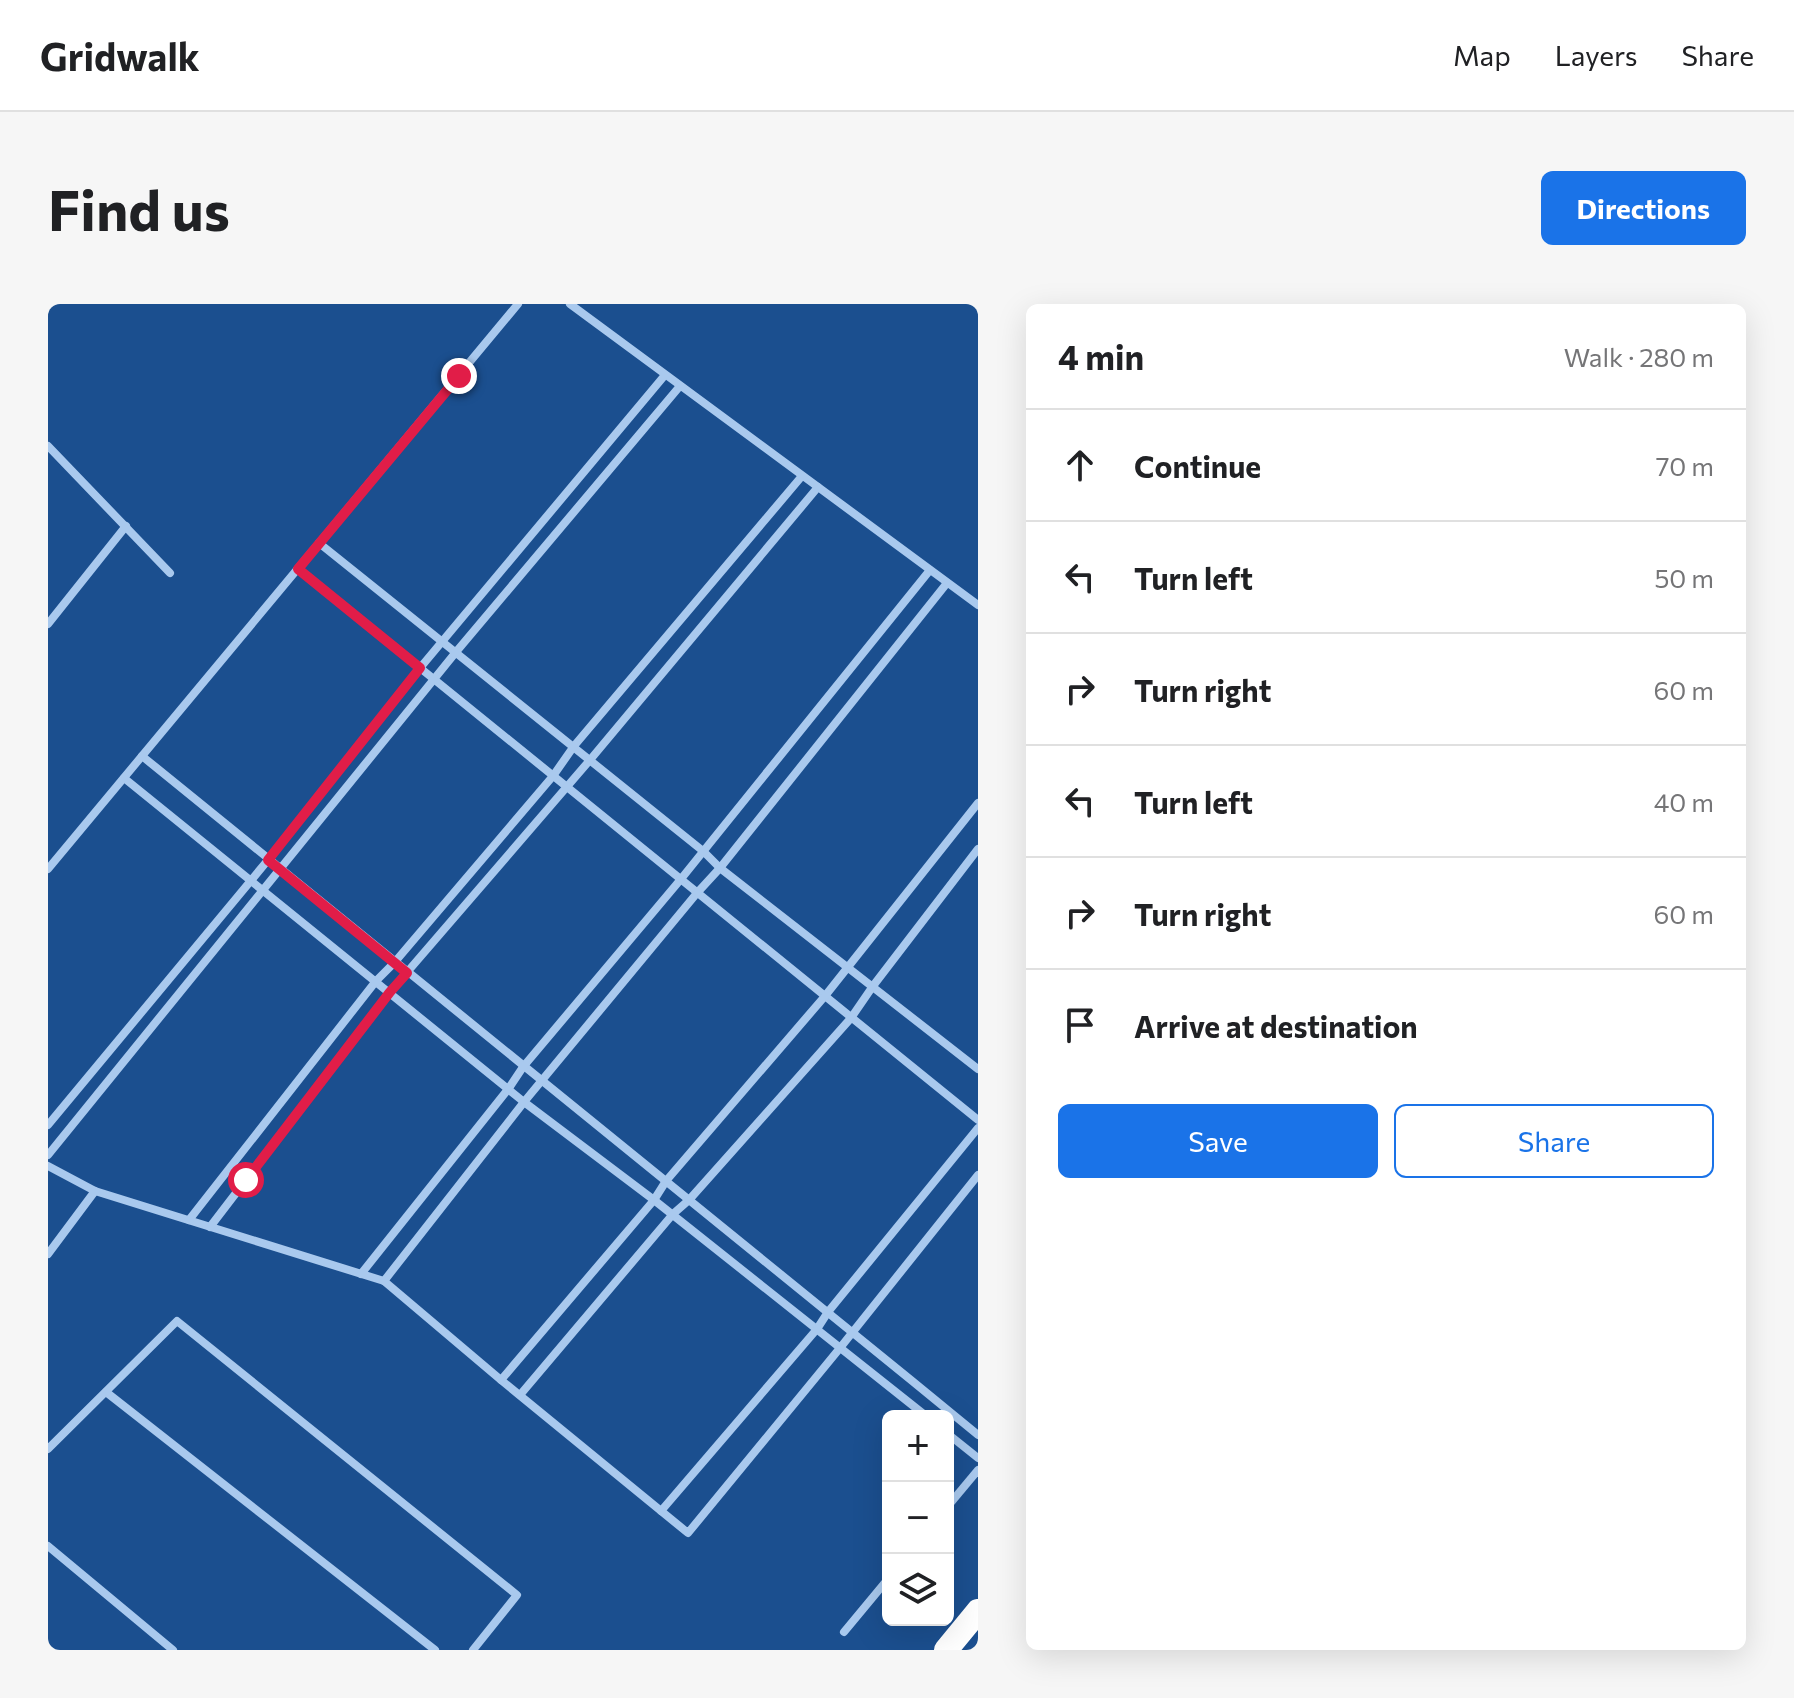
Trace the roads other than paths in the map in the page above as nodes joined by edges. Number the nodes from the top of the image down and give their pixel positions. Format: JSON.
{"nodes":[{"id":1,"x":518,"y":304,"type":"edge"},
{"id":2,"x":570,"y":304,"type":"edge"},
{"id":3,"x":665,"y":375,"type":"junction"},
{"id":4,"x":680,"y":386,"type":"junction"},
{"id":5,"x":48,"y":446,"type":"edge"},
{"id":6,"x":802,"y":476,"type":"junction"},
{"id":7,"x":818,"y":487,"type":"junction"},
{"id":8,"x":126,"y":526,"type":"junction"},
{"id":9,"x":319,"y":543,"type":"junction"},
{"id":10,"x":298,"y":569,"type":"junction"},
{"id":11,"x":930,"y":570,"type":"junction"},
{"id":12,"x":170,"y":573,"type":"dead end"},
{"id":13,"x":947,"y":583,"type":"junction"},
{"id":14,"x":978,"y":605,"type":"edge"},
{"id":15,"x":48,"y":624,"type":"edge"},
{"id":16,"x":443,"y":642,"type":"junction"},
{"id":17,"x":456,"y":652,"type":"junction"},
{"id":18,"x":420,"y":668,"type":"junction"},
{"id":19,"x":434,"y":680,"type":"junction"},
{"id":20,"x":574,"y":746,"type":"junction"},
{"id":21,"x":142,"y":756,"type":"junction"},
{"id":22,"x":590,"y":760,"type":"junction"},
{"id":23,"x":553,"y":776,"type":"junction"},
{"id":24,"x":124,"y":778,"type":"junction"},
{"id":25,"x":566,"y":787,"type":"junction"},
{"id":26,"x":978,"y":803,"type":"edge"},
{"id":27,"x":978,"y":849,"type":"edge"},
{"id":28,"x":703,"y":851,"type":"junction"},
{"id":29,"x":268,"y":860,"type":"junction"},
{"id":30,"x":720,"y":868,"type":"junction"},
{"id":31,"x":48,"y":869,"type":"edge"},
{"id":32,"x":279,"y":869,"type":"junction"},
{"id":33,"x":681,"y":879,"type":"junction"},
{"id":34,"x":250,"y":880,"type":"junction"},
{"id":35,"x":262,"y":890,"type":"junction"},
{"id":36,"x":697,"y":893,"type":"junction"},
{"id":37,"x":394,"y":963,"type":"junction"},
{"id":38,"x":848,"y":968,"type":"junction"},
{"id":39,"x":407,"y":973,"type":"junction"},
{"id":40,"x":376,"y":981,"type":"junction"},
{"id":41,"x":873,"y":986,"type":"junction"},
{"id":42,"x":390,"y":992,"type":"junction"},
{"id":43,"x":825,"y":996,"type":"junction"},
{"id":44,"x":851,"y":1018,"type":"junction"},
{"id":45,"x":523,"y":1067,"type":"junction"},
{"id":46,"x":978,"y":1069,"type":"edge"},
{"id":47,"x":541,"y":1082,"type":"junction"},
{"id":48,"x":509,"y":1088,"type":"junction"},
{"id":49,"x":524,"y":1102,"type":"junction"},
{"id":50,"x":978,"y":1120,"type":"edge"},
{"id":51,"x":48,"y":1125,"type":"edge"},
{"id":52,"x":978,"y":1128,"type":"edge"},
{"id":53,"x":48,"y":1155,"type":"edge"},
{"id":54,"x":48,"y":1166,"type":"edge"},
{"id":55,"x":978,"y":1175,"type":"edge"},
{"id":56,"x":666,"y":1181,"type":"junction"},
{"id":57,"x":95,"y":1191,"type":"junction"},
{"id":58,"x":654,"y":1200,"type":"junction"},
{"id":59,"x":689,"y":1200,"type":"junction"},
{"id":60,"x":673,"y":1214,"type":"junction"},
{"id":61,"x":189,"y":1220,"type":"junction"},
{"id":62,"x":210,"y":1227,"type":"junction"},
{"id":63,"x":48,"y":1254,"type":"edge"},
{"id":64,"x":361,"y":1274,"type":"junction"},
{"id":65,"x":384,"y":1281,"type":"junction"},
{"id":66,"x":828,"y":1312,"type":"junction"},
{"id":67,"x":817,"y":1329,"type":"junction"},
{"id":68,"x":853,"y":1332,"type":"junction"},
{"id":69,"x":840,"y":1348,"type":"junction"},
{"id":70,"x":501,"y":1380,"type":"junction"},
{"id":71,"x":106,"y":1392,"type":"junction"},
{"id":72,"x":520,"y":1395,"type":"junction"},
{"id":73,"x":918,"y":1410,"type":"edge"},
{"id":74,"x":978,"y":1435,"type":"edge"},
{"id":75,"x":954,"y":1439,"type":"edge"},
{"id":76,"x":48,"y":1449,"type":"edge"},
{"id":77,"x":978,"y":1458,"type":"edge"},
{"id":78,"x":978,"y":1470,"type":"edge"},
{"id":79,"x":954,"y":1499,"type":"edge"},
{"id":80,"x":661,"y":1511,"type":"junction"},
{"id":81,"x":48,"y":1546,"type":"edge"},
{"id":82,"x":882,"y":1586,"type":"edge"},
{"id":83,"x":978,"y":1611,"type":"edge"},
{"id":84,"x":844,"y":1632,"type":"dead end"},
{"id":85,"x":173,"y":1650,"type":"edge"},
{"id":86,"x":435,"y":1650,"type":"edge"},
{"id":87,"x":473,"y":1650,"type":"edge"},
{"id":88,"x":946,"y":1650,"type":"edge"}],
"edges":[{"from":1,"to":9,"type":"street"},
{"from":2,"to":3,"type":"street"},
{"from":3,"to":4,"type":"street"},
{"from":3,"to":16,"type":"street"},
{"from":4,"to":6,"type":"street"},
{"from":4,"to":17,"type":"street"},
{"from":5,"to":8,"type":"street"},
{"from":6,"to":7,"type":"street"},
{"from":6,"to":20,"type":"street"},
{"from":7,"to":11,"type":"street"},
{"from":7,"to":22,"type":"street"},
{"from":8,"to":12,"type":"street"},
{"from":8,"to":15,"type":"street"},
{"from":9,"to":10,"type":"street"},
{"from":9,"to":16,"type":"street"},
{"from":10,"to":18,"type":"street"},
{"from":10,"to":21,"type":"street"},
{"from":11,"to":13,"type":"street"},
{"from":11,"to":28,"type":"street"},
{"from":13,"to":14,"type":"street"},
{"from":13,"to":30,"type":"street"},
{"from":16,"to":17,"type":"street"},
{"from":16,"to":18,"type":"street"},
{"from":17,"to":19,"type":"street"},
{"from":17,"to":20,"type":"street"},
{"from":18,"to":19,"type":"street"},
{"from":18,"to":29,"type":"street"},
{"from":19,"to":23,"type":"street"},
{"from":19,"to":32,"type":"street"},
{"from":20,"to":22,"type":"street"},
{"from":20,"to":23,"type":"street"},
{"from":21,"to":24,"type":"street"},
{"from":21,"to":29,"type":"street"},
{"from":22,"to":25,"type":"street"},
{"from":22,"to":28,"type":"street"},
{"from":23,"to":25,"type":"street"},
{"from":23,"to":37,"type":"street"},
{"from":24,"to":31,"type":"street"},
{"from":24,"to":34,"type":"street"},
{"from":25,"to":33,"type":"street"},
{"from":25,"to":39,"type":"street"},
{"from":26,"to":38,"type":"street"},
{"from":27,"to":41,"type":"street"},
{"from":28,"to":30,"type":"street"},
{"from":28,"to":33,"type":"street"},
{"from":29,"to":32,"type":"street"},
{"from":29,"to":34,"type":"street"},
{"from":30,"to":36,"type":"street"},
{"from":30,"to":38,"type":"street"},
{"from":32,"to":35,"type":"street"},
{"from":32,"to":37,"type":"street"},
{"from":33,"to":36,"type":"street"},
{"from":33,"to":45,"type":"street"},
{"from":34,"to":35,"type":"street"},
{"from":34,"to":51,"type":"street"},
{"from":35,"to":40,"type":"street"},
{"from":35,"to":53,"type":"street"},
{"from":36,"to":43,"type":"street"},
{"from":36,"to":47,"type":"street"},
{"from":37,"to":39,"type":"street"},
{"from":37,"to":40,"type":"street"},
{"from":38,"to":41,"type":"street"},
{"from":38,"to":43,"type":"street"},
{"from":39,"to":42,"type":"street"},
{"from":39,"to":45,"type":"street"},
{"from":40,"to":42,"type":"street"},
{"from":40,"to":61,"type":"street"},
{"from":41,"to":44,"type":"street"},
{"from":41,"to":46,"type":"street"},
{"from":42,"to":48,"type":"street"},
{"from":42,"to":62,"type":"street"},
{"from":43,"to":44,"type":"street"},
{"from":43,"to":56,"type":"street"},
{"from":44,"to":50,"type":"street"},
{"from":44,"to":59,"type":"street"},
{"from":45,"to":47,"type":"street"},
{"from":45,"to":48,"type":"street"},
{"from":47,"to":49,"type":"street"},
{"from":47,"to":56,"type":"street"},
{"from":48,"to":49,"type":"street"},
{"from":48,"to":64,"type":"street"},
{"from":49,"to":58,"type":"street"},
{"from":49,"to":65,"type":"street"},
{"from":52,"to":66,"type":"street"},
{"from":54,"to":57,"type":"street"},
{"from":55,"to":68,"type":"street"},
{"from":56,"to":58,"type":"street"},
{"from":56,"to":59,"type":"street"},
{"from":57,"to":61,"type":"street"},
{"from":57,"to":63,"type":"street"},
{"from":58,"to":60,"type":"street"},
{"from":58,"to":70,"type":"street"},
{"from":59,"to":60,"type":"street"},
{"from":59,"to":66,"type":"street"},
{"from":60,"to":67,"type":"street"},
{"from":60,"to":72,"type":"street"},
{"from":61,"to":62,"type":"street"},
{"from":62,"to":64,"type":"street"},
{"from":64,"to":65,"type":"street"},
{"from":65,"to":70,"type":"street"},
{"from":66,"to":67,"type":"street"},
{"from":66,"to":68,"type":"street"},
{"from":67,"to":69,"type":"street"},
{"from":67,"to":80,"type":"street"},
{"from":68,"to":69,"type":"street"},
{"from":68,"to":74,"type":"street"},
{"from":69,"to":73,"type":"street"},
{"from":69,"to":80,"type":"street"},
{"from":70,"to":72,"type":"street"},
{"from":71,"to":76,"type":"street"},
{"from":71,"to":86,"type":"street"},
{"from":71,"to":87,"type":"street"},
{"from":72,"to":80,"type":"street"},
{"from":75,"to":77,"type":"street"},
{"from":78,"to":79,"type":"street"},
{"from":81,"to":85,"type":"street"},
{"from":82,"to":84,"type":"street"},
{"from":83,"to":88,"type":"highway"}]}
